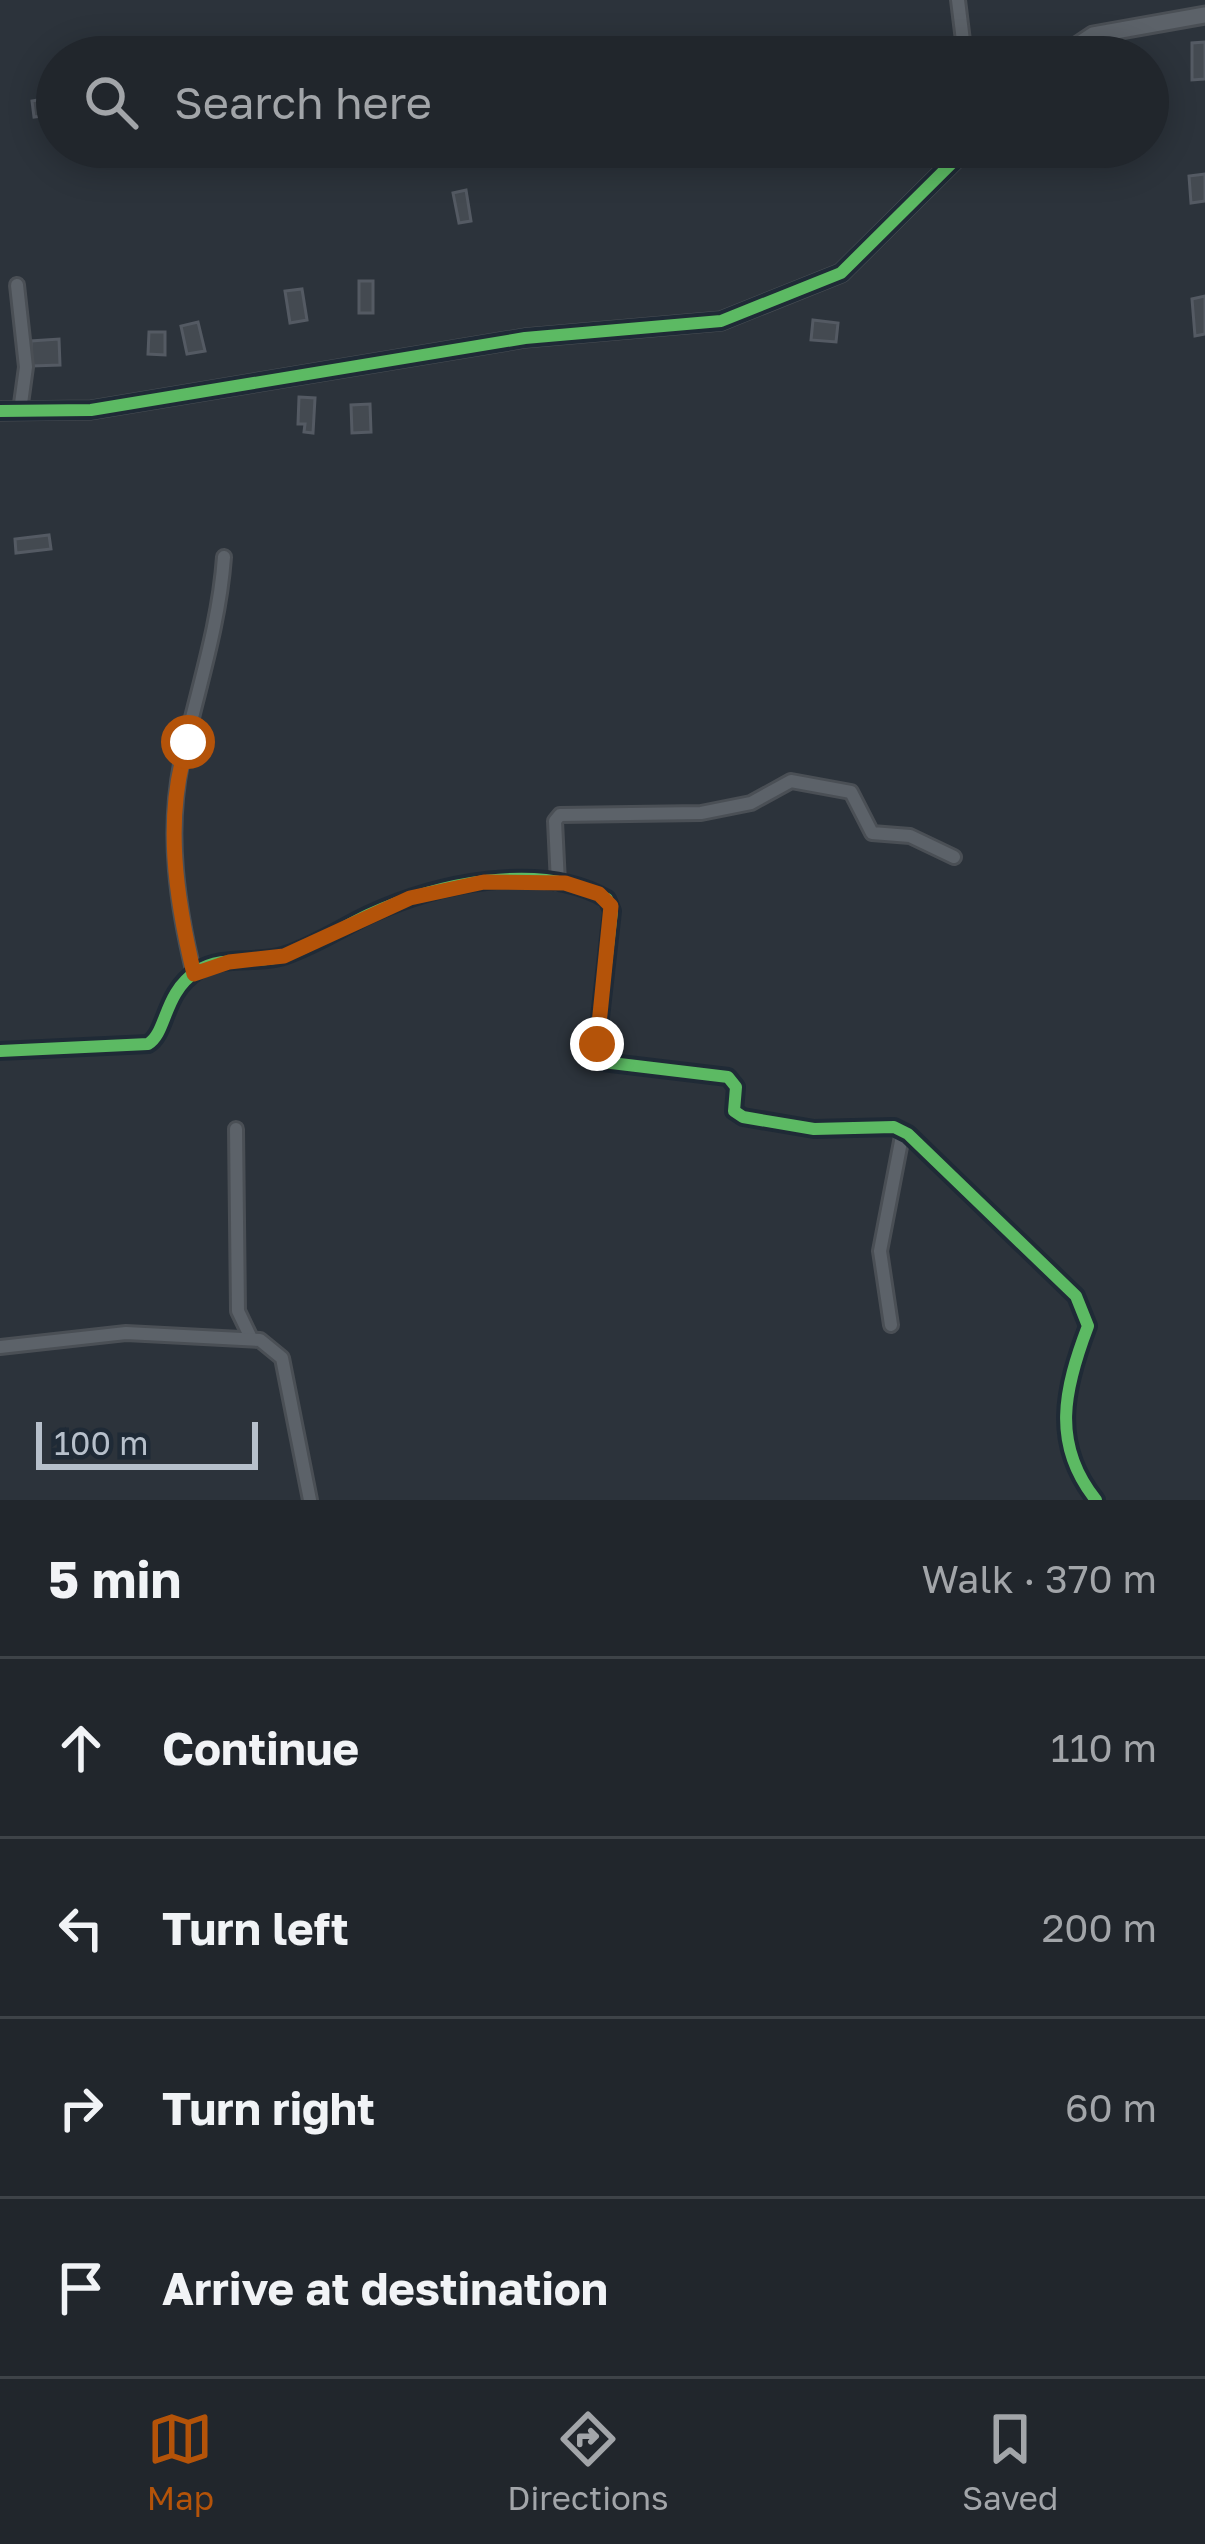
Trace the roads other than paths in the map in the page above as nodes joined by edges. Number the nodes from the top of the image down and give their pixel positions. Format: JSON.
{"nodes":[{"id":1,"x":958,"y":0,"type":"edge"},
{"id":2,"x":1205,"y":15,"type":"edge"},
{"id":3,"x":962,"y":36,"type":"edge"},
{"id":4,"x":1092,"y":36,"type":"edge"},
{"id":5,"x":947,"y":168,"type":"edge"},
{"id":6,"x":17,"y":284,"type":"dead end"},
{"id":7,"x":0,"y":411,"type":"edge"},
{"id":8,"x":20,"y":411,"type":"junction"},
{"id":9,"x":224,"y":556,"type":"dead end"},
{"id":10,"x":954,"y":857,"type":"dead end"},
{"id":11,"x":559,"y":883,"type":"junction"},
{"id":12,"x":194,"y":974,"type":"junction"},
{"id":13,"x":0,"y":1051,"type":"edge"},
{"id":14,"x":236,"y":1129,"type":"dead end"},
{"id":15,"x":903,"y":1131,"type":"junction"},
{"id":16,"x":891,"y":1325,"type":"dead end"},
{"id":17,"x":250,"y":1336,"type":"junction"},
{"id":18,"x":0,"y":1347,"type":"edge"},
{"id":19,"x":310,"y":1500,"type":"edge"},
{"id":20,"x":1096,"y":1500,"type":"edge"}],
"edges":[{"from":1,"to":3,"type":"street"},
{"from":2,"to":4,"type":"street"},
{"from":5,"to":8,"type":"street"},
{"from":6,"to":8,"type":"street"},
{"from":7,"to":8,"type":"street"},
{"from":9,"to":12,"type":"street"},
{"from":10,"to":11,"type":"street"},
{"from":11,"to":12,"type":"street"},
{"from":11,"to":15,"type":"street"},
{"from":12,"to":13,"type":"street"},
{"from":14,"to":17,"type":"street"},
{"from":15,"to":16,"type":"street"},
{"from":15,"to":20,"type":"street"},
{"from":17,"to":18,"type":"street"},
{"from":17,"to":19,"type":"street"}]}
